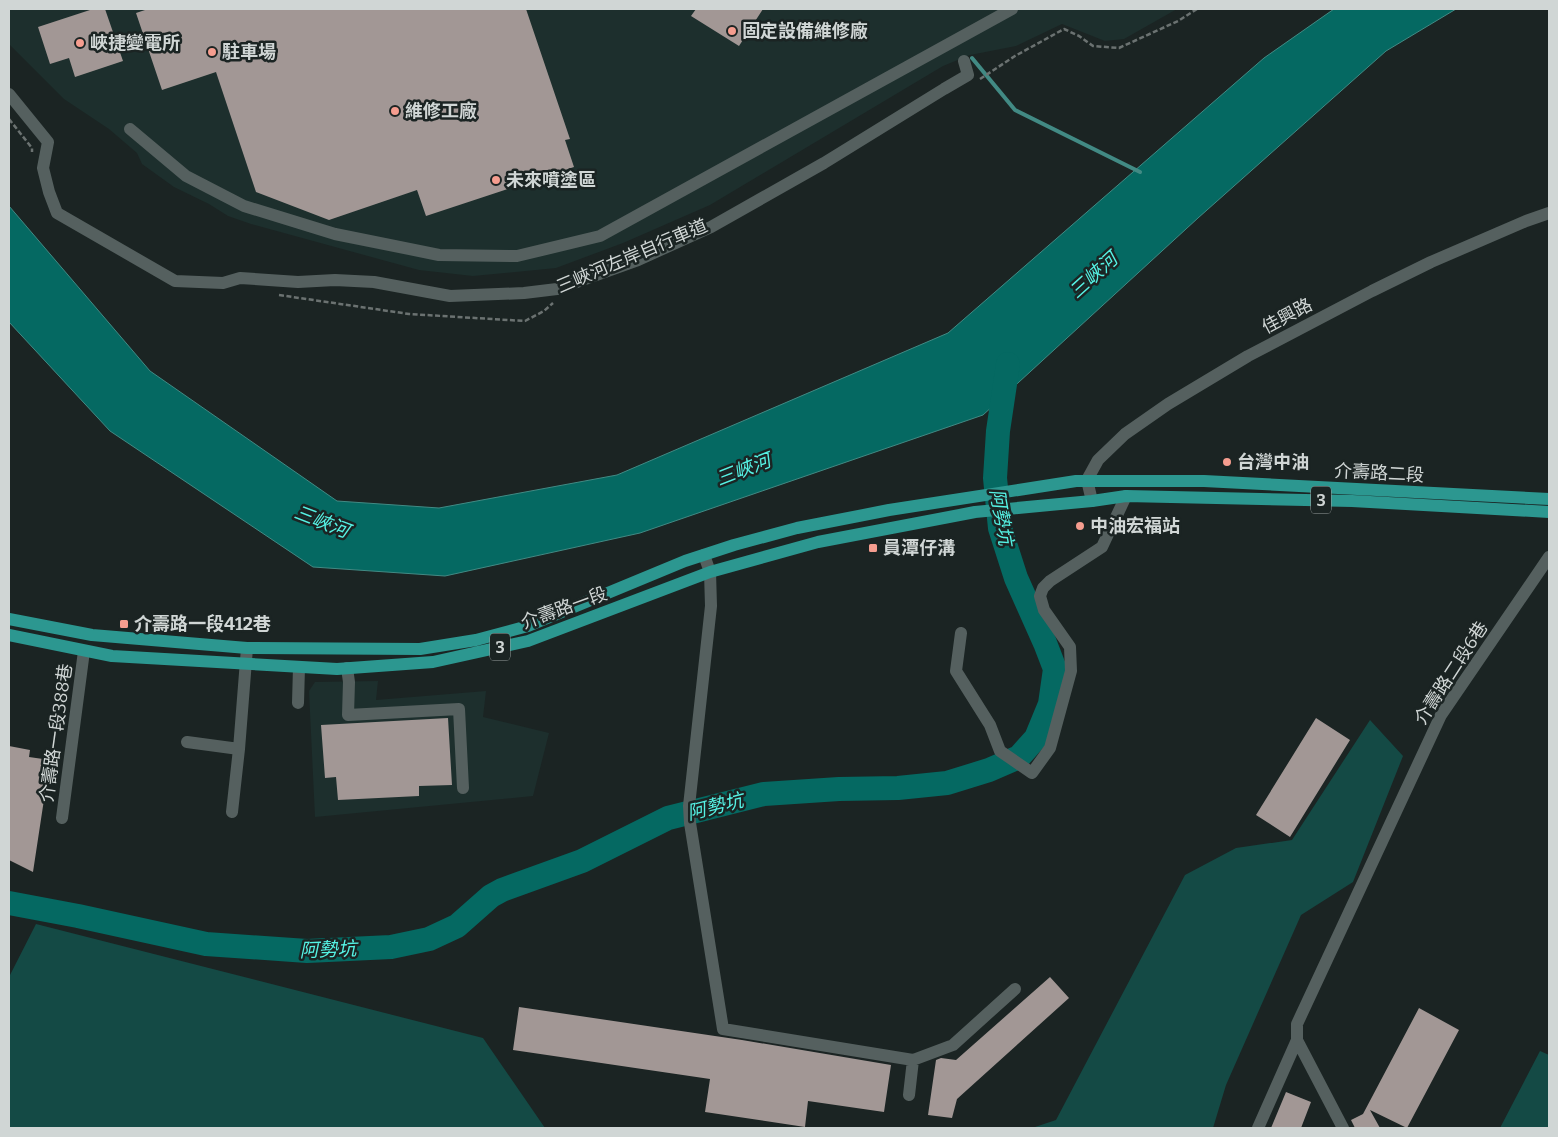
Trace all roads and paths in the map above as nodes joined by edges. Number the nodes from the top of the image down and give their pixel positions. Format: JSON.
{"nodes":[{"id":1,"x":1012,"y":9,"type":"edge"},
{"id":2,"x":1197,"y":9,"type":"edge"},
{"id":3,"x":964,"y":61,"type":"dead end"},
{"id":4,"x":974,"y":83,"type":"dead end"},
{"id":5,"x":9,"y":94,"type":"edge"},
{"id":6,"x":9,"y":119,"type":"edge"},
{"id":7,"x":130,"y":129,"type":"dead end"},
{"id":8,"x":33,"y":155,"type":"dead end"},
{"id":9,"x":1549,"y":213,"type":"edge"},
{"id":10,"x":274,"y":294,"type":"dead end"},
{"id":11,"x":556,"y":300,"type":"dead end"},
{"id":12,"x":1088,"y":480,"type":"junction"},
{"id":13,"x":1126,"y":496,"type":"junction"},
{"id":14,"x":1549,"y":499,"type":"edge"},
{"id":15,"x":1092,"y":501,"type":"junction"},
{"id":16,"x":1549,"y":512,"type":"edge"},
{"id":17,"x":704,"y":555,"type":"junction"},
{"id":18,"x":1549,"y":557,"type":"edge"},
{"id":19,"x":710,"y":572,"type":"junction"},
{"id":20,"x":9,"y":619,"type":"edge"},
{"id":21,"x":961,"y":633,"type":"dead end"},
{"id":22,"x":9,"y":635,"type":"edge"},
{"id":23,"x":248,"y":648,"type":"junction"},
{"id":24,"x":84,"y":651,"type":"junction"},
{"id":25,"x":245,"y":664,"type":"junction"},
{"id":26,"x":299,"y":667,"type":"junction"},
{"id":27,"x":347,"y":668,"type":"junction"},
{"id":28,"x":298,"y":703,"type":"dead end"},
{"id":29,"x":187,"y":742,"type":"dead end"},
{"id":30,"x":239,"y":749,"type":"junction"},
{"id":31,"x":463,"y":788,"type":"dead end"},
{"id":32,"x":232,"y":812,"type":"dead end"},
{"id":33,"x":62,"y":818,"type":"dead end"},
{"id":34,"x":1015,"y":989,"type":"dead end"},
{"id":35,"x":1297,"y":1040,"type":"junction"},
{"id":36,"x":914,"y":1060,"type":"junction"},
{"id":37,"x":909,"y":1095,"type":"dead end"},
{"id":38,"x":1258,"y":1128,"type":"edge"},
{"id":39,"x":1343,"y":1128,"type":"edge"}],
"edges":[{"from":1,"to":7,"type":"street"},
{"from":2,"to":4,"type":"path"},
{"from":3,"to":5,"type":"street"},
{"from":6,"to":8,"type":"path"},
{"from":9,"to":12,"type":"street","name":"佳興路"},
{"from":10,"to":11,"type":"path","name":"三峽河左岸自行車道"},
{"from":12,"to":14,"type":"main road","name":"介壽路二段","number":"3"},
{"from":12,"to":15,"type":"street"},
{"from":12,"to":17,"type":"main road","name":"介壽路一段","number":"3"},
{"from":13,"to":15,"type":"main road","name":"介壽路二段","number":"3"},
{"from":13,"to":16,"type":"main road","name":"介壽路二段","number":"3"},
{"from":13,"to":21,"type":"street"},
{"from":15,"to":19,"type":"main road","name":"介壽路一段","number":"3"},
{"from":17,"to":19,"type":"street"},
{"from":17,"to":23,"type":"main road","name":"介壽路一段","number":"3"},
{"from":18,"to":35,"type":"street","name":"介壽路二段6巷"},
{"from":19,"to":27,"type":"main road","name":"介壽路一段","number":"3"},
{"from":19,"to":36,"type":"street"},
{"from":20,"to":23,"type":"main road","name":"介壽路一段","number":"3"},
{"from":22,"to":24,"type":"main road","name":"介壽路一段","number":"3"},
{"from":23,"to":25,"type":"street"},
{"from":24,"to":25,"type":"main road","name":"介壽路一段","number":"3"},
{"from":24,"to":33,"type":"street","name":"介壽路一段388巷"},
{"from":25,"to":26,"type":"main road","name":"介壽路一段","number":"3"},
{"from":25,"to":30,"type":"street"},
{"from":26,"to":27,"type":"main road","name":"介壽路一段","number":"3"},
{"from":26,"to":28,"type":"street"},
{"from":27,"to":31,"type":"street"},
{"from":29,"to":30,"type":"street"},
{"from":30,"to":32,"type":"street"},
{"from":34,"to":36,"type":"street"},
{"from":35,"to":38,"type":"street","name":"介壽路二段6巷"},
{"from":35,"to":39,"type":"street"},
{"from":36,"to":37,"type":"street"}]}
